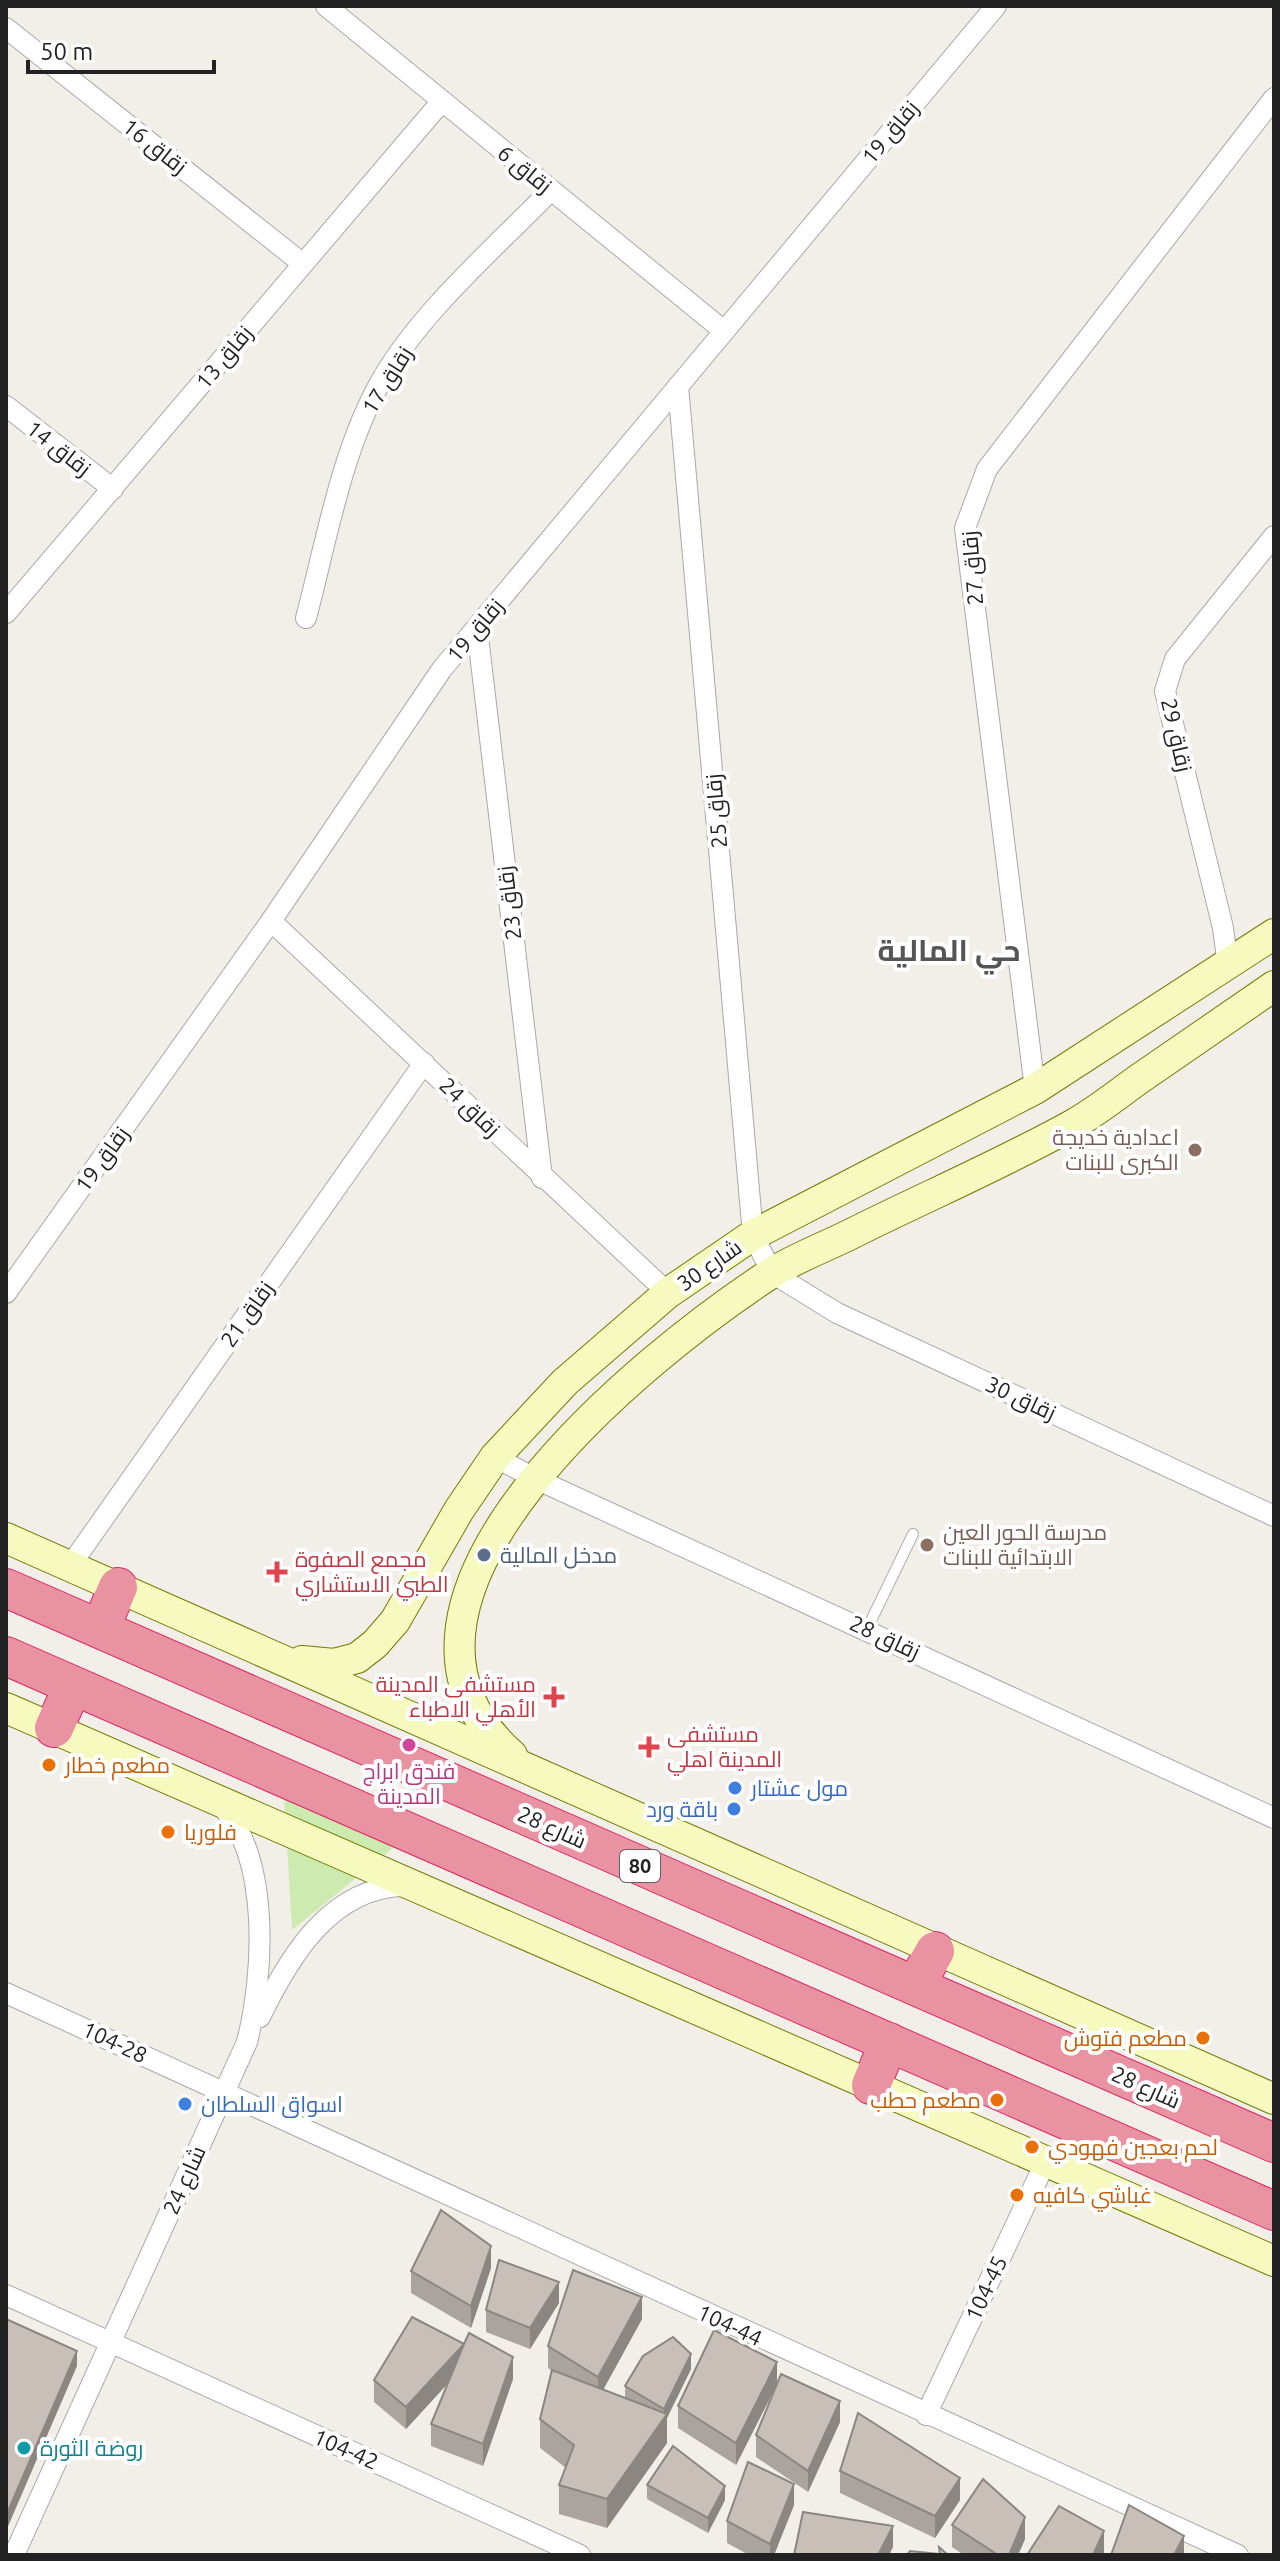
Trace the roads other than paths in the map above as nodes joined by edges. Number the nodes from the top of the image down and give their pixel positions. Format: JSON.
{"nodes":[{"id":1,"x":326,"y":6,"type":"edge"},
{"id":2,"x":996,"y":6,"type":"edge"},
{"id":3,"x":6,"y":28,"type":"edge"},
{"id":4,"x":1274,"y":98,"type":"edge"},
{"id":5,"x":442,"y":101,"type":"junction"},
{"id":6,"x":551,"y":190,"type":"junction"},
{"id":7,"x":303,"y":264,"type":"junction"},
{"id":8,"x":724,"y":331,"type":"junction"},
{"id":9,"x":678,"y":386,"type":"junction"},
{"id":10,"x":6,"y":406,"type":"edge"},
{"id":11,"x":113,"y":489,"type":"junction"},
{"id":12,"x":1274,"y":536,"type":"edge"},
{"id":13,"x":6,"y":613,"type":"edge"},
{"id":14,"x":306,"y":618,"type":"dead end"},
{"id":15,"x":477,"y":628,"type":"junction"},
{"id":16,"x":271,"y":921,"type":"junction"},
{"id":17,"x":1274,"y":934,"type":"edge"},
{"id":18,"x":1228,"y":966,"type":"junction"},
{"id":19,"x":1274,"y":986,"type":"edge"},
{"id":20,"x":424,"y":1063,"type":"junction"},
{"id":21,"x":1035,"y":1089,"type":"junction"},
{"id":22,"x":542,"y":1178,"type":"junction"},
{"id":23,"x":753,"y":1235,"type":"junction"},
{"id":24,"x":772,"y":1273,"type":"junction"},
{"id":25,"x":6,"y":1293,"type":"edge"},
{"id":26,"x":668,"y":1293,"type":"junction"},
{"id":27,"x":495,"y":1457,"type":"junction"},
{"id":28,"x":536,"y":1479,"type":"junction"},
{"id":29,"x":1274,"y":1516,"type":"edge"},
{"id":30,"x":913,"y":1534,"type":"dead end"},
{"id":31,"x":6,"y":1538,"type":"edge"},
{"id":32,"x":70,"y":1566,"type":"junction"},
{"id":33,"x":118,"y":1587,"type":"junction"},
{"id":34,"x":6,"y":1588,"type":"edge"},
{"id":35,"x":100,"y":1629,"type":"junction"},
{"id":36,"x":867,"y":1629,"type":"junction"},
{"id":37,"x":239,"y":1641,"type":"junction"},
{"id":38,"x":6,"y":1656,"type":"edge"},
{"id":39,"x":73,"y":1686,"type":"junction"},
{"id":40,"x":6,"y":1708,"type":"edge"},
{"id":41,"x":54,"y":1728,"type":"junction"},
{"id":42,"x":526,"y":1767,"type":"junction"},
{"id":43,"x":212,"y":1795,"type":"junction"},
{"id":44,"x":1274,"y":1818,"type":"edge"},
{"id":45,"x":415,"y":1886,"type":"junction"},
{"id":46,"x":935,"y":1951,"type":"junction"},
{"id":47,"x":915,"y":1986,"type":"junction"},
{"id":48,"x":6,"y":1993,"type":"edge"},
{"id":49,"x":247,"y":2042,"type":"junction"},
{"id":50,"x":889,"y":2042,"type":"junction"},
{"id":51,"x":871,"y":2085,"type":"junction"},
{"id":52,"x":224,"y":2092,"type":"junction"},
{"id":53,"x":1274,"y":2099,"type":"edge"},
{"id":54,"x":1274,"y":2143,"type":"edge"},
{"id":55,"x":1046,"y":2161,"type":"junction"},
{"id":56,"x":1274,"y":2211,"type":"edge"},
{"id":57,"x":1274,"y":2261,"type":"edge"},
{"id":58,"x":6,"y":2295,"type":"edge"},
{"id":59,"x":112,"y":2343,"type":"junction"},
{"id":60,"x":926,"y":2415,"type":"junction"},
{"id":61,"x":14,"y":2555,"type":"edge"},
{"id":62,"x":580,"y":2555,"type":"edge"},
{"id":63,"x":1238,"y":2555,"type":"edge"}],
"edges":[{"from":1,"to":5,"type":"street","name":"زقاق 6"},
{"from":2,"to":8,"type":"street","name":"زقاق 19"},
{"from":3,"to":7,"type":"street","name":"زقاق 16"},
{"from":4,"to":21,"type":"street","name":"زقاق 27"},
{"from":5,"to":6,"type":"street","name":"زقاق 6"},
{"from":5,"to":7,"type":"street","name":"زقاق 13"},
{"from":6,"to":8,"type":"street","name":"زقاق 6"},
{"from":6,"to":14,"type":"street","name":"زقاق 17"},
{"from":7,"to":11,"type":"street","name":"زقاق 13"},
{"from":8,"to":9,"type":"street","name":"زقاق 19"},
{"from":9,"to":15,"type":"street","name":"زقاق 19"},
{"from":9,"to":23,"type":"street","name":"زقاق 25"},
{"from":10,"to":11,"type":"street","name":"زقاق 14"},
{"from":11,"to":13,"type":"street","name":"زقاق 13"},
{"from":12,"to":18,"type":"street","name":"زقاق 29"},
{"from":15,"to":16,"type":"street","name":"زقاق 19"},
{"from":15,"to":22,"type":"street","name":"زقاق 23"},
{"from":16,"to":20,"type":"street","name":"زقاق 24"},
{"from":16,"to":25,"type":"street","name":"زقاق 19"},
{"from":17,"to":18,"type":"main road","name":"شارع 30"},
{"from":18,"to":21,"type":"main road","name":"شارع 30"},
{"from":19,"to":24,"type":"main road","name":"شارع 30"},
{"from":20,"to":22,"type":"street","name":"زقاق 24"},
{"from":20,"to":32,"type":"street","name":"زقاق 21"},
{"from":21,"to":23,"type":"main road","name":"شارع 30"},
{"from":22,"to":26,"type":"street","name":"زقاق 24"},
{"from":23,"to":24,"type":"street"},
{"from":23,"to":26,"type":"main road","name":"شارع 30"},
{"from":24,"to":28,"type":"main road","name":"شارع 30"},
{"from":24,"to":29,"type":"street","name":"زقاق 30"},
{"from":26,"to":27,"type":"main road","name":"شارع 30"},
{"from":27,"to":28,"type":"street","name":"زقاق 28"},
{"from":27,"to":37,"type":"main road","name":"شارع 30"},
{"from":28,"to":36,"type":"street","name":"زقاق 28"},
{"from":28,"to":42,"type":"main road","name":"شارع 30"},
{"from":30,"to":36,"type":"lane"},
{"from":31,"to":32,"type":"main road"},
{"from":32,"to":33,"type":"main road"},
{"from":33,"to":35,"type":"highway"},
{"from":33,"to":37,"type":"main road"},
{"from":34,"to":35,"type":"highway","name":"شارع 28","number":"80"},
{"from":35,"to":47,"type":"highway","name":"شارع 28","number":"80"},
{"from":36,"to":44,"type":"street","name":"زقاق 28"},
{"from":37,"to":42,"type":"main road"},
{"from":38,"to":39,"type":"highway"},
{"from":39,"to":41,"type":"highway"},
{"from":39,"to":50,"type":"highway"},
{"from":40,"to":41,"type":"main road"},
{"from":41,"to":43,"type":"main road"},
{"from":42,"to":46,"type":"main road"},
{"from":43,"to":45,"type":"main road"},
{"from":43,"to":49,"type":"street","name":"شارع 24"},
{"from":45,"to":49,"type":"street"},
{"from":45,"to":51,"type":"main road"},
{"from":46,"to":47,"type":"highway"},
{"from":46,"to":53,"type":"main road"},
{"from":47,"to":54,"type":"highway","name":"شارع 28","number":"80"},
{"from":48,"to":52,"type":"street","name":"104-28"},
{"from":49,"to":52,"type":"street","name":"شارع 24"},
{"from":50,"to":51,"type":"highway"},
{"from":50,"to":56,"type":"highway"},
{"from":51,"to":55,"type":"main road"},
{"from":52,"to":59,"type":"street","name":"شارع 24"},
{"from":52,"to":60,"type":"street","name":"104-44"},
{"from":55,"to":57,"type":"main road"},
{"from":55,"to":60,"type":"street","name":"104-45"},
{"from":58,"to":59,"type":"street","name":"104-42"},
{"from":59,"to":61,"type":"street","name":"شارع 24"},
{"from":59,"to":62,"type":"street","name":"104-42"},
{"from":60,"to":63,"type":"street","name":"104-44"}]}
